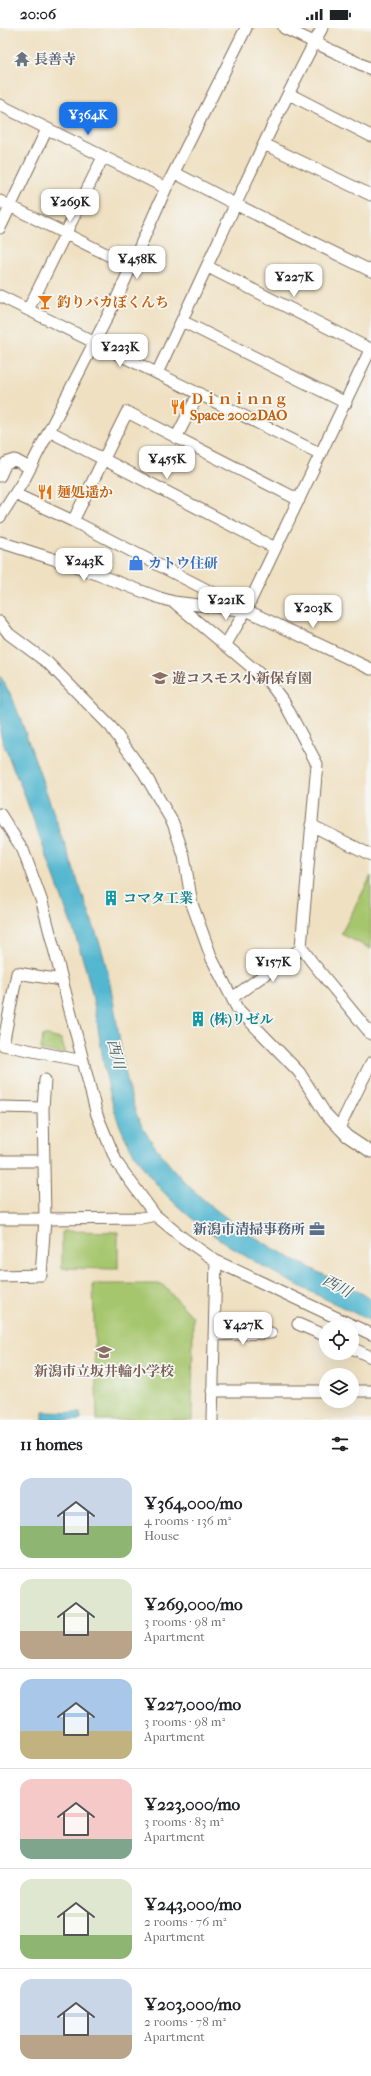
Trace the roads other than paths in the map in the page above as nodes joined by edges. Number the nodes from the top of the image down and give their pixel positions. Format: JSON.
{"nodes":[{"id":1,"x":284,"y":28,"type":"edge"},
{"id":2,"x":322,"y":28,"type":"edge"},
{"id":3,"x":242,"y":29,"type":"edge"},
{"id":4,"x":314,"y":42,"type":"junction"},
{"id":5,"x":371,"y":69,"type":"edge"},
{"id":6,"x":289,"y":94,"type":"junction"},
{"id":7,"x":0,"y":105,"type":"edge"},
{"id":8,"x":47,"y":129,"type":"junction"},
{"id":9,"x":371,"y":136,"type":"edge"},
{"id":10,"x":264,"y":144,"type":"junction"},
{"id":11,"x":103,"y":157,"type":"junction"},
{"id":12,"x":175,"y":173,"type":"junction"},
{"id":13,"x":166,"y":188,"type":"junction"},
{"id":14,"x":371,"y":195,"type":"edge"},
{"id":15,"x":0,"y":201,"type":"edge"},
{"id":16,"x":234,"y":204,"type":"junction"},
{"id":17,"x":11,"y":206,"type":"junction"},
{"id":18,"x":0,"y":228,"type":"edge"},
{"id":19,"x":66,"y":234,"type":"junction"},
{"id":20,"x":130,"y":266,"type":"junction"},
{"id":21,"x":208,"y":267,"type":"junction"},
{"id":22,"x":371,"y":271,"type":"edge"},
{"id":23,"x":0,"y":296,"type":"edge"},
{"id":24,"x":28,"y":310,"type":"junction"},
{"id":25,"x":182,"y":321,"type":"junction"},
{"id":26,"x":93,"y":343,"type":"junction"},
{"id":27,"x":371,"y":348,"type":"edge"},
{"id":28,"x":157,"y":373,"type":"junction"},
{"id":29,"x":199,"y":393,"type":"junction"},
{"id":30,"x":346,"y":402,"type":"junction"},
{"id":31,"x":49,"y":431,"type":"junction"},
{"id":32,"x":176,"y":438,"type":"junction"},
{"id":33,"x":321,"y":454,"type":"junction"},
{"id":34,"x":102,"y":459,"type":"junction"},
{"id":35,"x":30,"y":468,"type":"junction"},
{"id":36,"x":0,"y":476,"type":"edge"},
{"id":37,"x":16,"y":494,"type":"junction"},
{"id":38,"x":299,"y":500,"type":"junction"},
{"id":39,"x":0,"y":517,"type":"edge"},
{"id":40,"x":73,"y":521,"type":"junction"},
{"id":41,"x":0,"y":542,"type":"edge"},
{"id":42,"x":275,"y":548,"type":"junction"},
{"id":43,"x":174,"y":602,"type":"junction"},
{"id":44,"x":246,"y":610,"type":"junction"},
{"id":45,"x":0,"y":622,"type":"edge"},
{"id":46,"x":226,"y":644,"type":"junction"},
{"id":47,"x":371,"y":669,"type":"edge"},
{"id":48,"x":0,"y":814,"type":"edge"},
{"id":49,"x":311,"y":826,"type":"junction"},
{"id":50,"x":371,"y":855,"type":"edge"},
{"id":51,"x":302,"y":948,"type":"junction"},
{"id":52,"x":62,"y":980,"type":"junction"},
{"id":53,"x":232,"y":998,"type":"junction"},
{"id":54,"x":371,"y":1034,"type":"edge"},
{"id":55,"x":83,"y":1061,"type":"junction"},
{"id":56,"x":371,"y":1063,"type":"edge"},
{"id":57,"x":45,"y":1080,"type":"dead end"},
{"id":58,"x":0,"y":1107,"type":"edge"},
{"id":59,"x":43,"y":1108,"type":"junction"},
{"id":60,"x":339,"y":1128,"type":"junction"},
{"id":61,"x":371,"y":1152,"type":"edge"},
{"id":62,"x":0,"y":1161,"type":"edge"},
{"id":63,"x":44,"y":1161,"type":"junction"},
{"id":64,"x":155,"y":1215,"type":"junction"},
{"id":65,"x":0,"y":1219,"type":"edge"},
{"id":66,"x":45,"y":1219,"type":"junction"},
{"id":67,"x":216,"y":1261,"type":"junction"},
{"id":68,"x":0,"y":1276,"type":"edge"},
{"id":69,"x":298,"y":1324,"type":"dead end"},
{"id":70,"x":271,"y":1333,"type":"dead end"},
{"id":71,"x":319,"y":1333,"type":"edge"},
{"id":72,"x":371,"y":1334,"type":"edge"},
{"id":73,"x":214,"y":1335,"type":"junction"},
{"id":74,"x":359,"y":1351,"type":"edge"},
{"id":75,"x":371,"y":1356,"type":"edge"},
{"id":76,"x":212,"y":1391,"type":"junction"},
{"id":77,"x":319,"y":1391,"type":"edge"},
{"id":78,"x":359,"y":1391,"type":"edge"},
{"id":79,"x":371,"y":1391,"type":"edge"},
{"id":80,"x":212,"y":1420,"type":"edge"}],
"edges":[{"from":1,"to":4,"type":"street"},
{"from":2,"to":4,"type":"street"},
{"from":3,"to":12,"type":"street"},
{"from":4,"to":5,"type":"street"},
{"from":4,"to":6,"type":"street"},
{"from":6,"to":9,"type":"street"},
{"from":6,"to":10,"type":"street"},
{"from":7,"to":8,"type":"street"},
{"from":8,"to":11,"type":"street"},
{"from":8,"to":17,"type":"street"},
{"from":10,"to":14,"type":"street"},
{"from":10,"to":16,"type":"street"},
{"from":11,"to":13,"type":"street"},
{"from":11,"to":19,"type":"street"},
{"from":12,"to":13,"type":"street"},
{"from":12,"to":16,"type":"street"},
{"from":13,"to":20,"type":"street"},
{"from":15,"to":17,"type":"street"},
{"from":16,"to":21,"type":"street"},
{"from":16,"to":22,"type":"street"},
{"from":17,"to":18,"type":"street"},
{"from":17,"to":19,"type":"street"},
{"from":19,"to":20,"type":"street"},
{"from":19,"to":24,"type":"street"},
{"from":20,"to":26,"type":"street"},
{"from":21,"to":25,"type":"street"},
{"from":21,"to":27,"type":"street"},
{"from":23,"to":24,"type":"street"},
{"from":24,"to":26,"type":"street"},
{"from":25,"to":28,"type":"street"},
{"from":25,"to":30,"type":"street"},
{"from":26,"to":28,"type":"street"},
{"from":26,"to":31,"type":"street"},
{"from":27,"to":30,"type":"street"},
{"from":28,"to":29,"type":"street"},
{"from":29,"to":32,"type":"street"},
{"from":29,"to":33,"type":"street"},
{"from":30,"to":33,"type":"street"},
{"from":31,"to":34,"type":"street"},
{"from":31,"to":35,"type":"street"},
{"from":32,"to":34,"type":"street"},
{"from":32,"to":38,"type":"street"},
{"from":33,"to":38,"type":"street"},
{"from":34,"to":40,"type":"street"},
{"from":34,"to":42,"type":"street"},
{"from":35,"to":36,"type":"street"},
{"from":35,"to":37,"type":"street"},
{"from":37,"to":39,"type":"street"},
{"from":37,"to":40,"type":"street"},
{"from":38,"to":42,"type":"street"},
{"from":40,"to":44,"type":"street"},
{"from":41,"to":43,"type":"street"},
{"from":42,"to":44,"type":"street"},
{"from":43,"to":44,"type":"street"},
{"from":43,"to":46,"type":"street"},
{"from":44,"to":46,"type":"street"},
{"from":44,"to":47,"type":"street"},
{"from":45,"to":53,"type":"street"},
{"from":46,"to":49,"type":"street"},
{"from":48,"to":52,"type":"street"},
{"from":49,"to":50,"type":"street"},
{"from":49,"to":51,"type":"street"},
{"from":51,"to":53,"type":"street"},
{"from":51,"to":54,"type":"street"},
{"from":52,"to":55,"type":"street"},
{"from":52,"to":55,"type":"street"},
{"from":53,"to":60,"type":"street"},
{"from":55,"to":64,"type":"street"},
{"from":56,"to":60,"type":"street"},
{"from":57,"to":59,"type":"street"},
{"from":58,"to":59,"type":"street"},
{"from":59,"to":63,"type":"street"},
{"from":60,"to":61,"type":"street"},
{"from":62,"to":63,"type":"street"},
{"from":63,"to":66,"type":"street"},
{"from":64,"to":66,"type":"street"},
{"from":64,"to":67,"type":"street"},
{"from":65,"to":66,"type":"street"},
{"from":66,"to":68,"type":"street"},
{"from":67,"to":72,"type":"street"},
{"from":67,"to":73,"type":"street"},
{"from":69,"to":71,"type":"street"},
{"from":70,"to":73,"type":"street"},
{"from":73,"to":76,"type":"street"},
{"from":74,"to":75,"type":"street"},
{"from":76,"to":77,"type":"street"},
{"from":76,"to":80,"type":"street"},
{"from":78,"to":79,"type":"street"}]}
